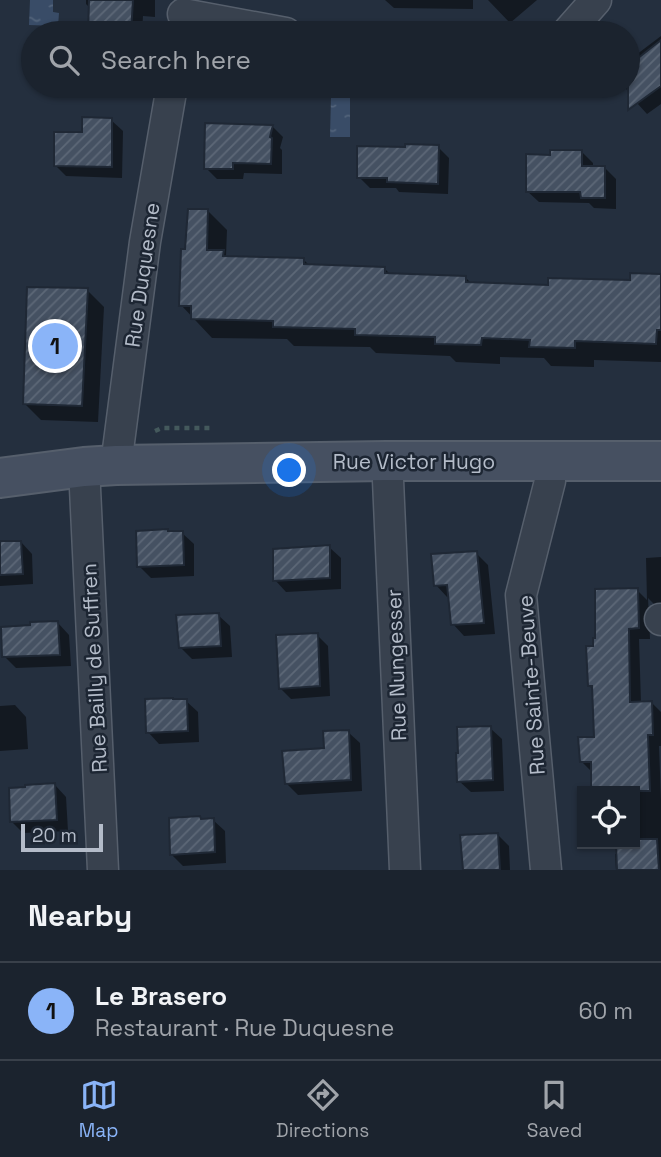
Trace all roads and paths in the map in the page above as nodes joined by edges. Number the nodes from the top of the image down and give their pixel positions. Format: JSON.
{"nodes":[{"id":1,"x":596,"y":0,"type":"edge"},
{"id":2,"x":183,"y":16,"type":"edge"},
{"id":3,"x":213,"y":21,"type":"edge"},
{"id":4,"x":578,"y":21,"type":"edge"},
{"id":5,"x":170,"y":98,"type":"edge"},
{"id":6,"x":661,"y":460,"type":"edge"},
{"id":7,"x":386,"y":461,"type":"junction"},
{"id":8,"x":549,"y":461,"type":"junction"},
{"id":9,"x":100,"y":466,"type":"junction"},
{"id":10,"x":0,"y":478,"type":"edge"},
{"id":11,"x":103,"y":870,"type":"edge"},
{"id":12,"x":405,"y":870,"type":"edge"},
{"id":13,"x":546,"y":870,"type":"edge"}],
"edges":[{"from":1,"to":4,"type":"street"},
{"from":2,"to":3,"type":"street"},
{"from":5,"to":9,"type":"street","name":"Rue Duquesne"},
{"from":6,"to":8,"type":"street","name":"Rue Victor Hugo"},
{"from":7,"to":8,"type":"street","name":"Rue Victor Hugo"},
{"from":7,"to":9,"type":"street","name":"Rue Victor Hugo"},
{"from":7,"to":12,"type":"street","name":"Rue Nungesser"},
{"from":8,"to":13,"type":"street","name":"Rue Sainte-Beuve"},
{"from":9,"to":10,"type":"street","name":"Rue Victor Hugo"},
{"from":9,"to":11,"type":"street","name":"Rue Bailly de Suffren"}]}
